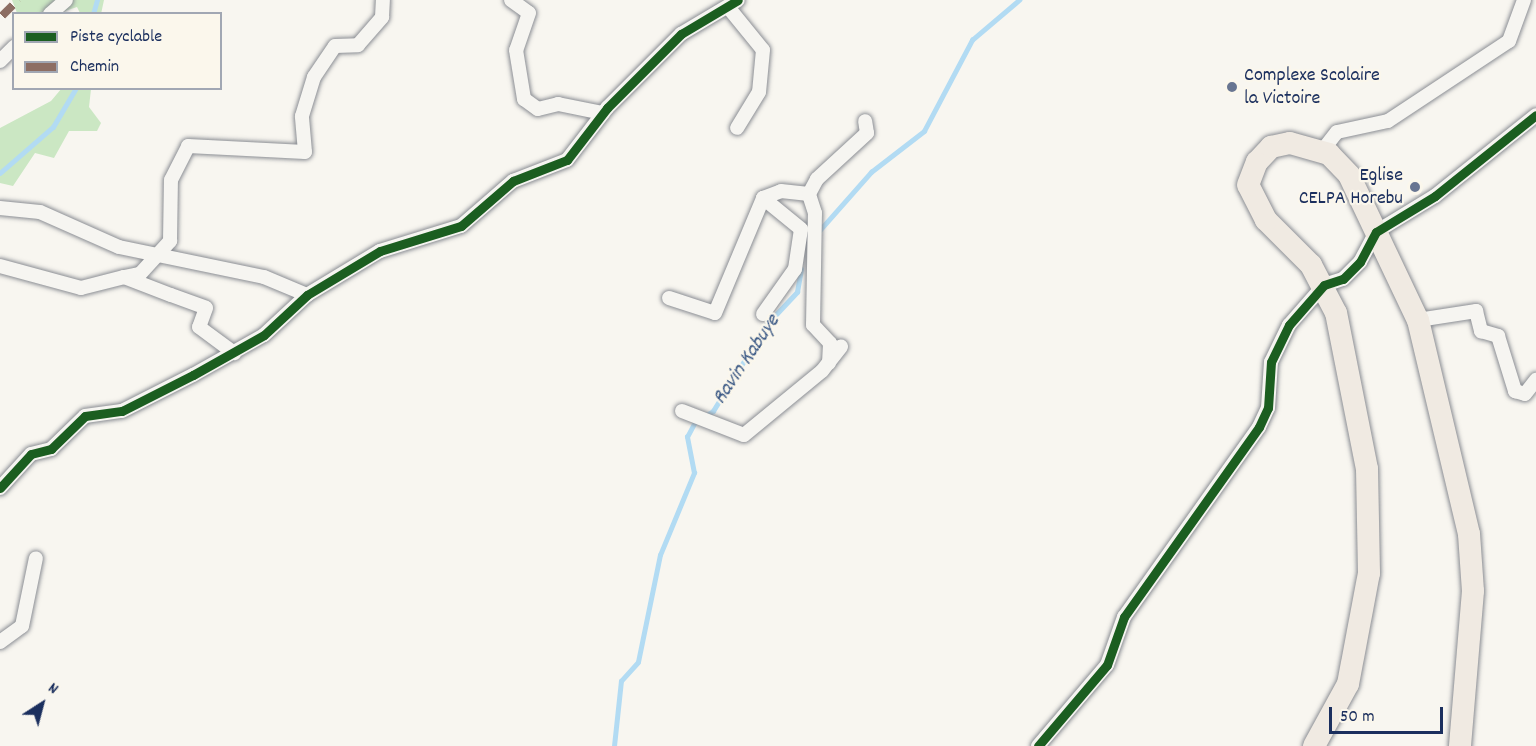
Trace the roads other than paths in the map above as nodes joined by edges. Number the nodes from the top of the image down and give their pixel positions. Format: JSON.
{"nodes":[{"id":1,"x":66,"y":0,"type":"edge"},
{"id":2,"x":383,"y":0,"type":"edge"},
{"id":3,"x":511,"y":0,"type":"edge"},
{"id":4,"x":1524,"y":0,"type":"edge"},
{"id":5,"x":733,"y":3,"type":"edge"},
{"id":6,"x":52,"y":12,"type":"edge"},
{"id":7,"x":12,"y":49,"type":"edge"},
{"id":8,"x":0,"y":61,"type":"edge"},
{"id":9,"x":603,"y":113,"type":"junction"},
{"id":10,"x":1536,"y":115,"type":"edge"},
{"id":11,"x":865,"y":121,"type":"dead end"},
{"id":12,"x":737,"y":128,"type":"dead end"},
{"id":13,"x":1322,"y":151,"type":"junction"},
{"id":14,"x":809,"y":194,"type":"junction"},
{"id":15,"x":763,"y":198,"type":"junction"},
{"id":16,"x":0,"y":208,"type":"edge"},
{"id":17,"x":1376,"y":232,"type":"junction"},
{"id":18,"x":157,"y":255,"type":"junction"},
{"id":19,"x":0,"y":266,"type":"edge"},
{"id":20,"x":124,"y":278,"type":"junction"},
{"id":21,"x":1324,"y":285,"type":"junction"},
{"id":22,"x":307,"y":294,"type":"junction"},
{"id":23,"x":669,"y":298,"type":"dead end"},
{"id":24,"x":763,"y":314,"type":"dead end"},
{"id":25,"x":1418,"y":320,"type":"junction"},
{"id":26,"x":840,"y":347,"type":"dead end"},
{"id":27,"x":234,"y":353,"type":"junction"},
{"id":28,"x":829,"y":363,"type":"junction"},
{"id":29,"x":1536,"y":380,"type":"edge"},
{"id":30,"x":682,"y":411,"type":"dead end"},
{"id":31,"x":0,"y":488,"type":"edge"},
{"id":32,"x":36,"y":558,"type":"dead end"},
{"id":33,"x":0,"y":642,"type":"edge"},
{"id":34,"x":1038,"y":746,"type":"edge"},
{"id":35,"x":1314,"y":746,"type":"edge"},
{"id":36,"x":1460,"y":746,"type":"edge"}],
"edges":[{"from":1,"to":6,"type":"street"},
{"from":2,"to":18,"type":"street"},
{"from":3,"to":9,"type":"street"},
{"from":4,"to":13,"type":"street"},
{"from":5,"to":9,"type":"street"},
{"from":5,"to":12,"type":"street"},
{"from":7,"to":8,"type":"street"},
{"from":9,"to":22,"type":"street"},
{"from":10,"to":17,"type":"street"},
{"from":11,"to":14,"type":"street"},
{"from":13,"to":17,"type":"highway"},
{"from":13,"to":21,"type":"highway"},
{"from":14,"to":15,"type":"street"},
{"from":14,"to":28,"type":"street"},
{"from":15,"to":23,"type":"street"},
{"from":15,"to":24,"type":"street"},
{"from":16,"to":18,"type":"street"},
{"from":17,"to":21,"type":"street"},
{"from":17,"to":25,"type":"highway"},
{"from":18,"to":20,"type":"street"},
{"from":18,"to":22,"type":"street"},
{"from":19,"to":20,"type":"street"},
{"from":20,"to":27,"type":"street"},
{"from":21,"to":34,"type":"street"},
{"from":21,"to":35,"type":"highway"},
{"from":22,"to":27,"type":"street"},
{"from":25,"to":29,"type":"street"},
{"from":25,"to":36,"type":"highway"},
{"from":26,"to":28,"type":"street"},
{"from":27,"to":31,"type":"street"},
{"from":28,"to":30,"type":"street"},
{"from":32,"to":33,"type":"street"}]}
